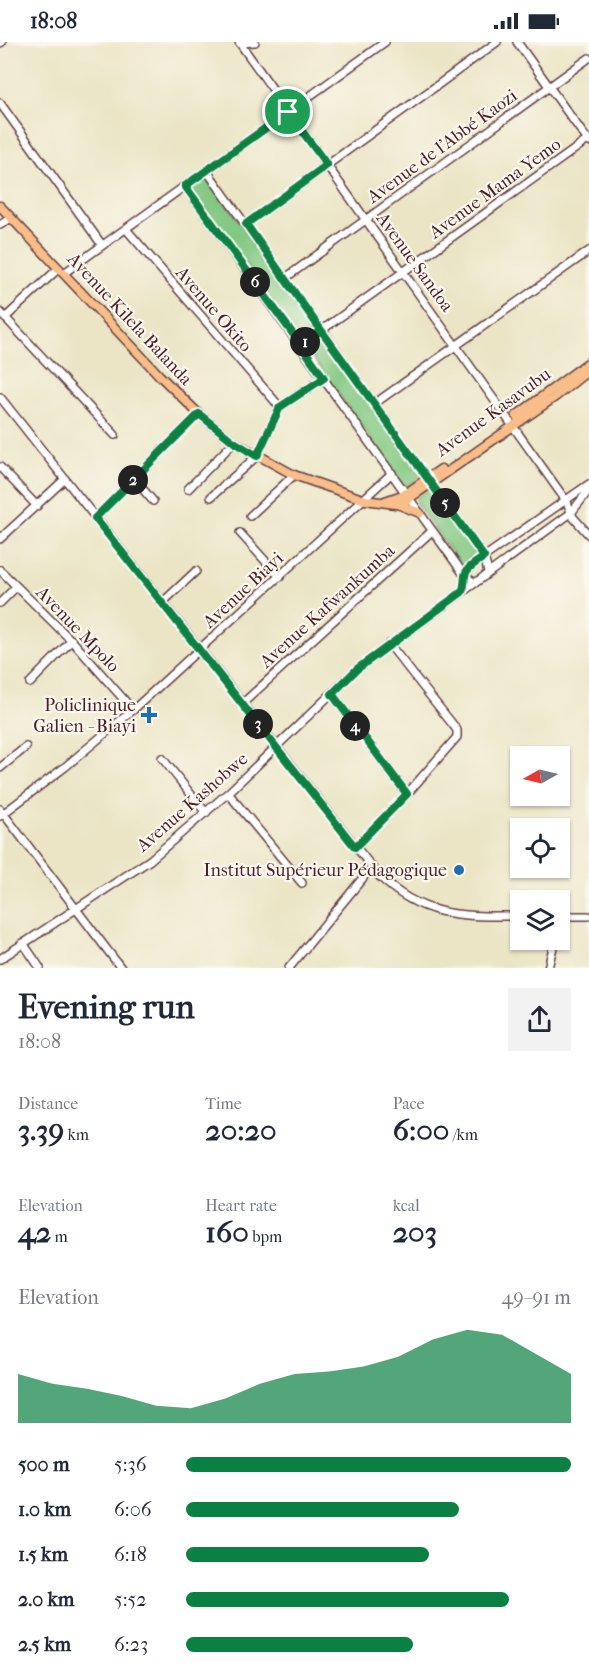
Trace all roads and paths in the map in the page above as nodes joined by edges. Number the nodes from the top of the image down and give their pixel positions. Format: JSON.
{"nodes":[{"id":1,"x":255,"y":42,"type":"edge"},
{"id":2,"x":385,"y":42,"type":"edge"},
{"id":3,"x":497,"y":42,"type":"edge"},
{"id":4,"x":517,"y":42,"type":"edge"},
{"id":5,"x":239,"y":43,"type":"edge"},
{"id":6,"x":249,"y":57,"type":"junction"},
{"id":7,"x":589,"y":58,"type":"edge"},
{"id":8,"x":549,"y":87,"type":"junction"},
{"id":9,"x":0,"y":103,"type":"edge"},
{"id":10,"x":288,"y":112,"type":"junction"},
{"id":11,"x":588,"y":141,"type":"edge"},
{"id":12,"x":327,"y":165,"type":"junction"},
{"id":13,"x":207,"y":171,"type":"junction"},
{"id":14,"x":185,"y":186,"type":"junction"},
{"id":15,"x":0,"y":206,"type":"edge"},
{"id":16,"x":11,"y":218,"type":"junction"},
{"id":17,"x":365,"y":219,"type":"junction"},
{"id":18,"x":246,"y":224,"type":"junction"},
{"id":19,"x":0,"y":225,"type":"edge"},
{"id":20,"x":126,"y":229,"type":"junction"},
{"id":21,"x":102,"y":245,"type":"junction"},
{"id":22,"x":589,"y":250,"type":"edge"},
{"id":23,"x":62,"y":270,"type":"junction"},
{"id":24,"x":403,"y":271,"type":"junction"},
{"id":25,"x":284,"y":279,"type":"junction"},
{"id":26,"x":3,"y":315,"type":"edge"},
{"id":27,"x":321,"y":330,"type":"junction"},
{"id":28,"x":301,"y":345,"type":"junction"},
{"id":29,"x":456,"y":346,"type":"junction"},
{"id":30,"x":589,"y":362,"type":"edge"},
{"id":31,"x":589,"y":370,"type":"edge"},
{"id":32,"x":324,"y":378,"type":"junction"},
{"id":33,"x":0,"y":397,"type":"edge"},
{"id":34,"x":374,"y":404,"type":"junction"},
{"id":35,"x":280,"y":407,"type":"junction"},
{"id":36,"x":199,"y":414,"type":"junction"},
{"id":37,"x":511,"y":423,"type":"junction"},
{"id":38,"x":115,"y":435,"type":"dead end"},
{"id":39,"x":234,"y":442,"type":"junction"},
{"id":40,"x":257,"y":456,"type":"junction"},
{"id":41,"x":0,"y":467,"type":"edge"},
{"id":42,"x":392,"y":473,"type":"junction"},
{"id":43,"x":294,"y":475,"type":"junction"},
{"id":44,"x":65,"y":479,"type":"junction"},
{"id":45,"x":134,"y":479,"type":"junction"},
{"id":46,"x":429,"y":481,"type":"junction"},
{"id":47,"x":589,"y":484,"type":"edge"},
{"id":48,"x":188,"y":489,"type":"dead end"},
{"id":49,"x":589,"y":490,"type":"edge"},
{"id":50,"x":408,"y":496,"type":"junction"},
{"id":51,"x":211,"y":497,"type":"dead end"},
{"id":52,"x":365,"y":500,"type":"junction"},
{"id":53,"x":566,"y":500,"type":"junction"},
{"id":54,"x":153,"y":501,"type":"dead end"},
{"id":55,"x":382,"y":502,"type":"junction"},
{"id":56,"x":396,"y":503,"type":"junction"},
{"id":57,"x":37,"y":506,"type":"junction"},
{"id":58,"x":420,"y":513,"type":"junction"},
{"id":59,"x":571,"y":513,"type":"junction"},
{"id":60,"x":250,"y":516,"type":"dead end"},
{"id":61,"x":95,"y":518,"type":"junction"},
{"id":62,"x":432,"y":531,"type":"junction"},
{"id":63,"x":240,"y":532,"type":"dead end"},
{"id":64,"x":589,"y":535,"type":"edge"},
{"id":65,"x":0,"y":539,"type":"edge"},
{"id":66,"x":484,"y":557,"type":"junction"},
{"id":67,"x":0,"y":570,"type":"edge"},
{"id":68,"x":196,"y":571,"type":"dead end"},
{"id":69,"x":488,"y":572,"type":"junction"},
{"id":70,"x":280,"y":577,"type":"junction"},
{"id":71,"x":465,"y":577,"type":"junction"},
{"id":72,"x":475,"y":583,"type":"junction"},
{"id":73,"x":16,"y":587,"type":"junction"},
{"id":74,"x":462,"y":592,"type":"junction"},
{"id":75,"x":0,"y":603,"type":"edge"},
{"id":76,"x":162,"y":603,"type":"junction"},
{"id":77,"x":72,"y":640,"type":"junction"},
{"id":78,"x":389,"y":645,"type":"junction"},
{"id":79,"x":200,"y":650,"type":"junction"},
{"id":80,"x":30,"y":683,"type":"dead end"},
{"id":81,"x":332,"y":694,"type":"junction"},
{"id":82,"x":243,"y":703,"type":"junction"},
{"id":83,"x":134,"y":710,"type":"junction"},
{"id":84,"x":26,"y":747,"type":"dead end"},
{"id":85,"x":276,"y":747,"type":"junction"},
{"id":86,"x":162,"y":758,"type":"dead end"},
{"id":87,"x":0,"y":768,"type":"edge"},
{"id":88,"x":228,"y":793,"type":"junction"},
{"id":89,"x":407,"y":794,"type":"junction"},
{"id":90,"x":1,"y":813,"type":"edge"},
{"id":91,"x":206,"y":813,"type":"junction"},
{"id":92,"x":355,"y":847,"type":"junction"},
{"id":93,"x":371,"y":868,"type":"junction"},
{"id":94,"x":302,"y":883,"type":"dead end"},
{"id":95,"x":75,"y":909,"type":"junction"},
{"id":96,"x":510,"y":916,"type":"edge"},
{"id":97,"x":589,"y":916,"type":"edge"},
{"id":98,"x":570,"y":917,"type":"edge"},
{"id":99,"x":23,"y":943,"type":"junction"},
{"id":100,"x":552,"y":950,"type":"edge"},
{"id":101,"x":0,"y":959,"type":"edge"},
{"id":102,"x":294,"y":966,"type":"edge"},
{"id":103,"x":40,"y":968,"type":"edge"},
{"id":104,"x":121,"y":968,"type":"edge"},
{"id":105,"x":548,"y":968,"type":"edge"}],
"edges":[{"from":1,"to":5,"type":"street"},
{"from":1,"to":6,"type":"street"},
{"from":2,"to":10,"type":"street"},
{"from":3,"to":12,"type":"street"},
{"from":4,"to":8,"type":"street"},
{"from":5,"to":6,"type":"street","name":"Avenue Sandoa"},
{"from":6,"to":10,"type":"street","name":"Avenue Sandoa"},
{"from":7,"to":8,"type":"street","name":"Avenue de l'Abbé Kaozi"},
{"from":8,"to":11,"type":"street"},
{"from":8,"to":17,"type":"street","name":"Avenue de l'Abbé Kaozi"},
{"from":9,"to":21,"type":"street"},
{"from":10,"to":12,"type":"street","name":"Avenue Sandoa"},
{"from":10,"to":13,"type":"street"},
{"from":11,"to":24,"type":"street","name":"Avenue Mama Yemo"},
{"from":12,"to":17,"type":"street","name":"Avenue Sandoa"},
{"from":12,"to":18,"type":"street"},
{"from":13,"to":14,"type":"street"},
{"from":13,"to":18,"type":"street"},
{"from":14,"to":20,"type":"street"},
{"from":14,"to":28,"type":"street"},
{"from":15,"to":16,"type":"main road","name":"Avenue Kilela Balanda"},
{"from":16,"to":19,"type":"street"},
{"from":16,"to":23,"type":"main road","name":"Avenue Kilela Balanda"},
{"from":17,"to":24,"type":"street","name":"Avenue Sandoa"},
{"from":17,"to":25,"type":"street","name":"Avenue de l'Abbé Kaozi"},
{"from":18,"to":25,"type":"street"},
{"from":20,"to":21,"type":"street"},
{"from":20,"to":35,"type":"street","name":"Avenue Okito"},
{"from":21,"to":23,"type":"street"},
{"from":22,"to":29,"type":"street"},
{"from":23,"to":26,"type":"street"},
{"from":23,"to":36,"type":"main road","name":"Avenue Kilela Balanda"},
{"from":24,"to":27,"type":"street","name":"Avenue Mama Yemo"},
{"from":24,"to":29,"type":"street","name":"Avenue Sandoa"},
{"from":25,"to":27,"type":"street"},
{"from":26,"to":38,"type":"street"},
{"from":27,"to":28,"type":"street","name":"Avenue Mama Yemo"},
{"from":27,"to":34,"type":"street"},
{"from":28,"to":32,"type":"street"},
{"from":29,"to":34,"type":"street"},
{"from":29,"to":37,"type":"street","name":"Avenue Sandoa"},
{"from":30,"to":37,"type":"main road","name":"Avenue Kasavubu"},
{"from":31,"to":37,"type":"main road","name":"Avenue Kasavubu"},
{"from":32,"to":35,"type":"street"},
{"from":32,"to":42,"type":"street"},
{"from":33,"to":44,"type":"street"},
{"from":34,"to":46,"type":"street"},
{"from":35,"to":40,"type":"street"},
{"from":36,"to":39,"type":"main road","name":"Avenue Kilela Balanda"},
{"from":36,"to":45,"type":"street"},
{"from":37,"to":46,"type":"main road","name":"Avenue Kasavubu"},
{"from":37,"to":53,"type":"street","name":"Avenue Sandoa"},
{"from":39,"to":40,"type":"main road","name":"Avenue Kilela Balanda"},
{"from":39,"to":48,"type":"street"},
{"from":40,"to":43,"type":"main road","name":"Avenue Kilela Balanda"},
{"from":40,"to":51,"type":"street"},
{"from":41,"to":57,"type":"street"},
{"from":42,"to":50,"type":"street"},
{"from":42,"to":52,"type":"street","name":"Avenue Biayi"},
{"from":43,"to":52,"type":"main road","name":"Avenue Kilela Balanda"},
{"from":43,"to":60,"type":"street"},
{"from":44,"to":57,"type":"street"},
{"from":44,"to":61,"type":"street"},
{"from":45,"to":54,"type":"street"},
{"from":45,"to":61,"type":"street"},
{"from":46,"to":50,"type":"main road","name":"Avenue Kasavubu"},
{"from":46,"to":66,"type":"street"},
{"from":47,"to":53,"type":"street"},
{"from":49,"to":59,"type":"street","name":"Avenue Kashobwe"},
{"from":50,"to":55,"type":"main road","name":"Avenue Kasavubu"},
{"from":50,"to":56,"type":"main road","name":"Avenue Kilela Balanda"},
{"from":50,"to":58,"type":"street"},
{"from":52,"to":55,"type":"main road","name":"Avenue Kilela Balanda"},
{"from":52,"to":70,"type":"street","name":"Avenue Biayi"},
{"from":53,"to":59,"type":"street","name":"Avenue Sandoa"},
{"from":53,"to":66,"type":"street"},
{"from":55,"to":56,"type":"main road","name":"Avenue Kilela Balanda"},
{"from":56,"to":58,"type":"main road"},
{"from":57,"to":65,"type":"street"},
{"from":58,"to":62,"type":"street"},
{"from":59,"to":64,"type":"street","name":"Avenue Sandoa"},
{"from":59,"to":69,"type":"street","name":"Avenue Kashobwe"},
{"from":61,"to":76,"type":"street"},
{"from":62,"to":71,"type":"street"},
{"from":62,"to":82,"type":"street","name":"Avenue Kafwankumba"},
{"from":63,"to":70,"type":"street"},
{"from":66,"to":69,"type":"street"},
{"from":66,"to":71,"type":"street"},
{"from":67,"to":73,"type":"street","name":"Avenue Mpolo"},
{"from":68,"to":76,"type":"street"},
{"from":69,"to":72,"type":"street","name":"Avenue Kashobwe"},
{"from":70,"to":79,"type":"street","name":"Avenue Biayi"},
{"from":71,"to":72,"type":"street"},
{"from":71,"to":74,"type":"street"},
{"from":72,"to":74,"type":"street","name":"Avenue Kashobwe"},
{"from":73,"to":75,"type":"street"},
{"from":73,"to":77,"type":"street","name":"Avenue Mpolo"},
{"from":74,"to":78,"type":"street","name":"Avenue Kashobwe"},
{"from":76,"to":79,"type":"street"},
{"from":77,"to":80,"type":"street"},
{"from":77,"to":83,"type":"street","name":"Avenue Mpolo"},
{"from":78,"to":81,"type":"street","name":"Avenue Kashobwe"},
{"from":78,"to":89,"type":"street"},
{"from":79,"to":82,"type":"street"},
{"from":79,"to":83,"type":"street","name":"Avenue Biayi"},
{"from":81,"to":85,"type":"street","name":"Avenue Kashobwe"},
{"from":81,"to":89,"type":"street"},
{"from":82,"to":85,"type":"street"},
{"from":83,"to":90,"type":"street","name":"Avenue Biayi"},
{"from":84,"to":87,"type":"street"},
{"from":85,"to":88,"type":"street","name":"Avenue Kashobwe"},
{"from":85,"to":92,"type":"street"},
{"from":86,"to":91,"type":"street"},
{"from":88,"to":91,"type":"street","name":"Avenue Kashobwe"},
{"from":88,"to":94,"type":"street"},
{"from":89,"to":92,"type":"street"},
{"from":90,"to":95,"type":"street"},
{"from":91,"to":95,"type":"street","name":"Avenue Kashobwe"},
{"from":92,"to":93,"type":"street"},
{"from":93,"to":96,"type":"street"},
{"from":93,"to":102,"type":"street"},
{"from":95,"to":99,"type":"street","name":"Avenue Kashobwe"},
{"from":95,"to":104,"type":"street"},
{"from":97,"to":98,"type":"street"},
{"from":99,"to":101,"type":"street","name":"Avenue Kashobwe"},
{"from":99,"to":103,"type":"street"},
{"from":100,"to":105,"type":"street"}]}
